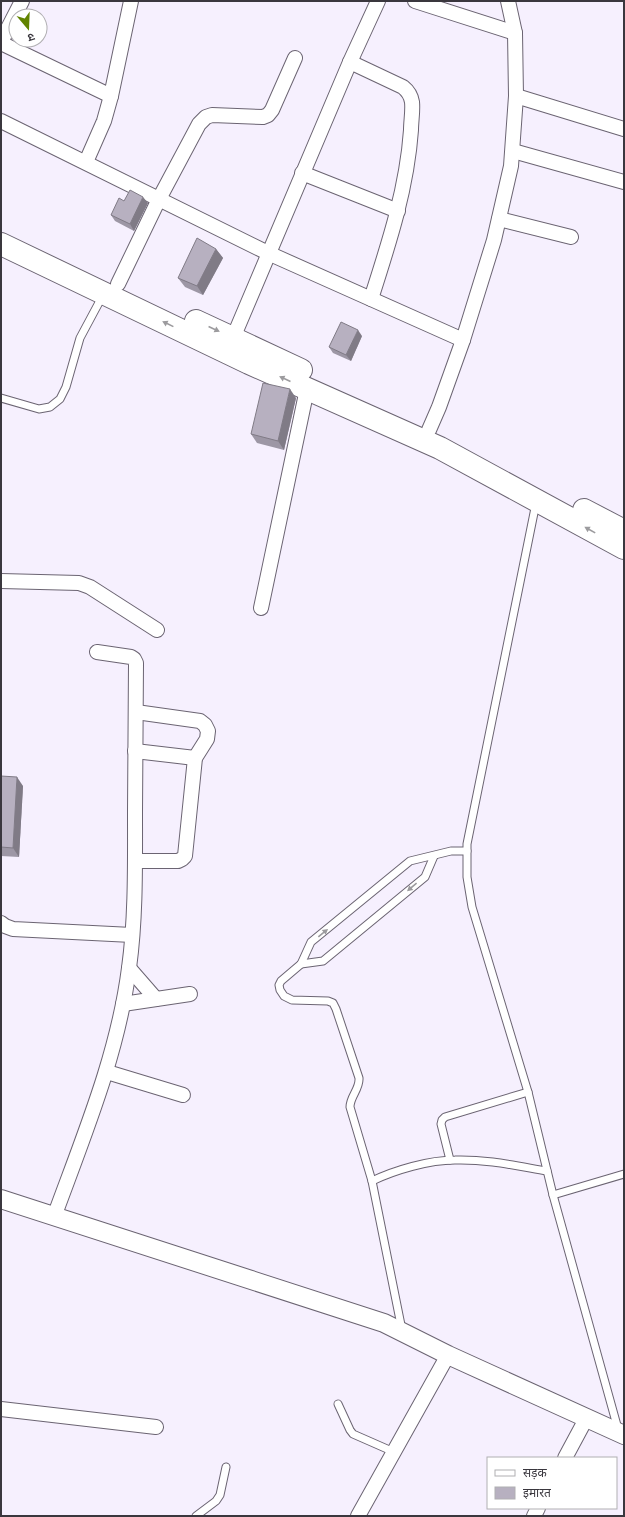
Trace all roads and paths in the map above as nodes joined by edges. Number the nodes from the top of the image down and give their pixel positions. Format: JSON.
{"nodes":[{"id":1,"x":22,"y":1,"type":"edge"},
{"id":2,"x":131,"y":1,"type":"edge"},
{"id":3,"x":378,"y":1,"type":"edge"},
{"id":4,"x":415,"y":1,"type":"edge"},
{"id":5,"x":508,"y":1,"type":"edge"},
{"id":6,"x":515,"y":33,"type":"junction"},
{"id":7,"x":1,"y":42,"type":"edge"},
{"id":8,"x":295,"y":58,"type":"dead end"},
{"id":9,"x":350,"y":62,"type":"junction"},
{"id":10,"x":111,"y":96,"type":"junction"},
{"id":11,"x":516,"y":96,"type":"junction"},
{"id":12,"x":1,"y":121,"type":"edge"},
{"id":13,"x":624,"y":129,"type":"edge"},
{"id":14,"x":513,"y":151,"type":"junction"},
{"id":15,"x":86,"y":162,"type":"junction"},
{"id":16,"x":302,"y":173,"type":"junction"},
{"id":17,"x":624,"y":182,"type":"edge"},
{"id":18,"x":159,"y":198,"type":"junction"},
{"id":19,"x":398,"y":211,"type":"junction"},
{"id":20,"x":499,"y":219,"type":"junction"},
{"id":21,"x":1,"y":230,"type":"edge"},
{"id":22,"x":571,"y":237,"type":"dead end"},
{"id":23,"x":1,"y":244,"type":"edge"},
{"id":24,"x":268,"y":253,"type":"junction"},
{"id":25,"x":111,"y":289,"type":"junction"},
{"id":26,"x":370,"y":299,"type":"junction"},
{"id":27,"x":233,"y":338,"type":"junction"},
{"id":28,"x":463,"y":340,"type":"junction"},
{"id":29,"x":307,"y":389,"type":"junction"},
{"id":30,"x":1,"y":398,"type":"edge"},
{"id":31,"x":429,"y":430,"type":"junction"},
{"id":32,"x":537,"y":501,"type":"junction"},
{"id":33,"x":624,"y":531,"type":"edge"},
{"id":34,"x":624,"y":548,"type":"edge"},
{"id":35,"x":1,"y":581,"type":"edge"},
{"id":36,"x":261,"y":608,"type":"dead end"},
{"id":37,"x":157,"y":630,"type":"dead end"},
{"id":38,"x":97,"y":652,"type":"dead end"},
{"id":39,"x":136,"y":712,"type":"junction"},
{"id":40,"x":135,"y":751,"type":"junction"},
{"id":41,"x":195,"y":758,"type":"junction"},
{"id":42,"x":467,"y":851,"type":"junction"},
{"id":43,"x":434,"y":856,"type":"junction"},
{"id":44,"x":135,"y":861,"type":"junction"},
{"id":45,"x":1,"y":923,"type":"edge"},
{"id":46,"x":132,"y":935,"type":"junction"},
{"id":47,"x":301,"y":964,"type":"junction"},
{"id":48,"x":129,"y":968,"type":"junction"},
{"id":49,"x":190,"y":994,"type":"dead end"},
{"id":50,"x":156,"y":999,"type":"junction"},
{"id":51,"x":123,"y":1004,"type":"junction"},
{"id":52,"x":107,"y":1072,"type":"junction"},
{"id":53,"x":528,"y":1092,"type":"junction"},
{"id":54,"x":183,"y":1094,"type":"dead end"},
{"id":55,"x":450,"y":1160,"type":"junction"},
{"id":56,"x":547,"y":1171,"type":"junction"},
{"id":57,"x":624,"y":1174,"type":"edge"},
{"id":58,"x":372,"y":1181,"type":"junction"},
{"id":59,"x":553,"y":1195,"type":"junction"},
{"id":60,"x":1,"y":1200,"type":"edge"},
{"id":61,"x":54,"y":1216,"type":"junction"},
{"id":62,"x":402,"y":1332,"type":"junction"},
{"id":63,"x":448,"y":1355,"type":"junction"},
{"id":64,"x":338,"y":1404,"type":"dead end"},
{"id":65,"x":1,"y":1409,"type":"edge"},
{"id":66,"x":587,"y":1418,"type":"junction"},
{"id":67,"x":156,"y":1427,"type":"dead end"},
{"id":68,"x":622,"y":1433,"type":"edge"},
{"id":69,"x":394,"y":1452,"type":"junction"},
{"id":70,"x":566,"y":1457,"type":"edge"},
{"id":71,"x":226,"y":1467,"type":"dead end"},
{"id":72,"x":196,"y":1516,"type":"edge"},
{"id":73,"x":358,"y":1516,"type":"edge"}],
"edges":[{"from":1,"to":7,"type":"street"},
{"from":2,"to":10,"type":"street"},
{"from":3,"to":9,"type":"street"},
{"from":4,"to":6,"type":"street"},
{"from":5,"to":6,"type":"street"},
{"from":6,"to":11,"type":"street"},
{"from":7,"to":10,"type":"street"},
{"from":8,"to":18,"type":"street"},
{"from":9,"to":16,"type":"street"},
{"from":9,"to":19,"type":"street"},
{"from":10,"to":15,"type":"street"},
{"from":11,"to":13,"type":"street"},
{"from":11,"to":14,"type":"street"},
{"from":12,"to":15,"type":"street"},
{"from":14,"to":17,"type":"street"},
{"from":14,"to":20,"type":"street"},
{"from":15,"to":18,"type":"street"},
{"from":16,"to":19,"type":"street"},
{"from":16,"to":24,"type":"street"},
{"from":18,"to":24,"type":"street"},
{"from":18,"to":25,"type":"street"},
{"from":19,"to":26,"type":"street"},
{"from":20,"to":22,"type":"street"},
{"from":20,"to":28,"type":"street"},
{"from":21,"to":25,"type":"main road"},
{"from":23,"to":25,"type":"main road"},
{"from":24,"to":26,"type":"street"},
{"from":24,"to":27,"type":"street"},
{"from":25,"to":27,"type":"main road","one_way":true},
{"from":29,"to":25,"type":"main road","one_way":true},
{"from":25,"to":30,"type":"lane"},
{"from":26,"to":28,"type":"street"},
{"from":27,"to":31,"type":"main road"},
{"from":28,"to":31,"type":"street"},
{"from":29,"to":32,"type":"main road"},
{"from":29,"to":36,"type":"street"},
{"from":31,"to":33,"type":"main road"},
{"from":34,"to":32,"type":"main road","one_way":true},
{"from":32,"to":42,"type":"lane"},
{"from":35,"to":37,"type":"street"},
{"from":38,"to":39,"type":"street"},
{"from":39,"to":40,"type":"street"},
{"from":39,"to":41,"type":"street"},
{"from":40,"to":41,"type":"street"},
{"from":40,"to":44,"type":"street"},
{"from":41,"to":44,"type":"street"},
{"from":42,"to":43,"type":"lane"},
{"from":42,"to":53,"type":"lane"},
{"from":47,"to":43,"type":"lane","one_way":true},
{"from":43,"to":47,"type":"lane","one_way":true},
{"from":44,"to":46,"type":"street"},
{"from":45,"to":46,"type":"street"},
{"from":46,"to":48,"type":"street"},
{"from":47,"to":58,"type":"lane"},
{"from":48,"to":50,"type":"street"},
{"from":48,"to":51,"type":"street"},
{"from":49,"to":50,"type":"street"},
{"from":50,"to":51,"type":"street"},
{"from":51,"to":52,"type":"street"},
{"from":52,"to":54,"type":"street"},
{"from":52,"to":61,"type":"street"},
{"from":53,"to":55,"type":"lane"},
{"from":53,"to":56,"type":"lane"},
{"from":55,"to":56,"type":"lane"},
{"from":55,"to":58,"type":"lane"},
{"from":56,"to":59,"type":"lane"},
{"from":57,"to":59,"type":"lane"},
{"from":58,"to":62,"type":"lane"},
{"from":59,"to":68,"type":"lane"},
{"from":60,"to":61,"type":"street"},
{"from":61,"to":62,"type":"street"},
{"from":62,"to":63,"type":"street"},
{"from":63,"to":66,"type":"street"},
{"from":63,"to":69,"type":"street"},
{"from":64,"to":69,"type":"lane"},
{"from":65,"to":67,"type":"street"},
{"from":66,"to":68,"type":"street"},
{"from":66,"to":70,"type":"street"},
{"from":69,"to":73,"type":"street"},
{"from":71,"to":72,"type":"lane"}]}
